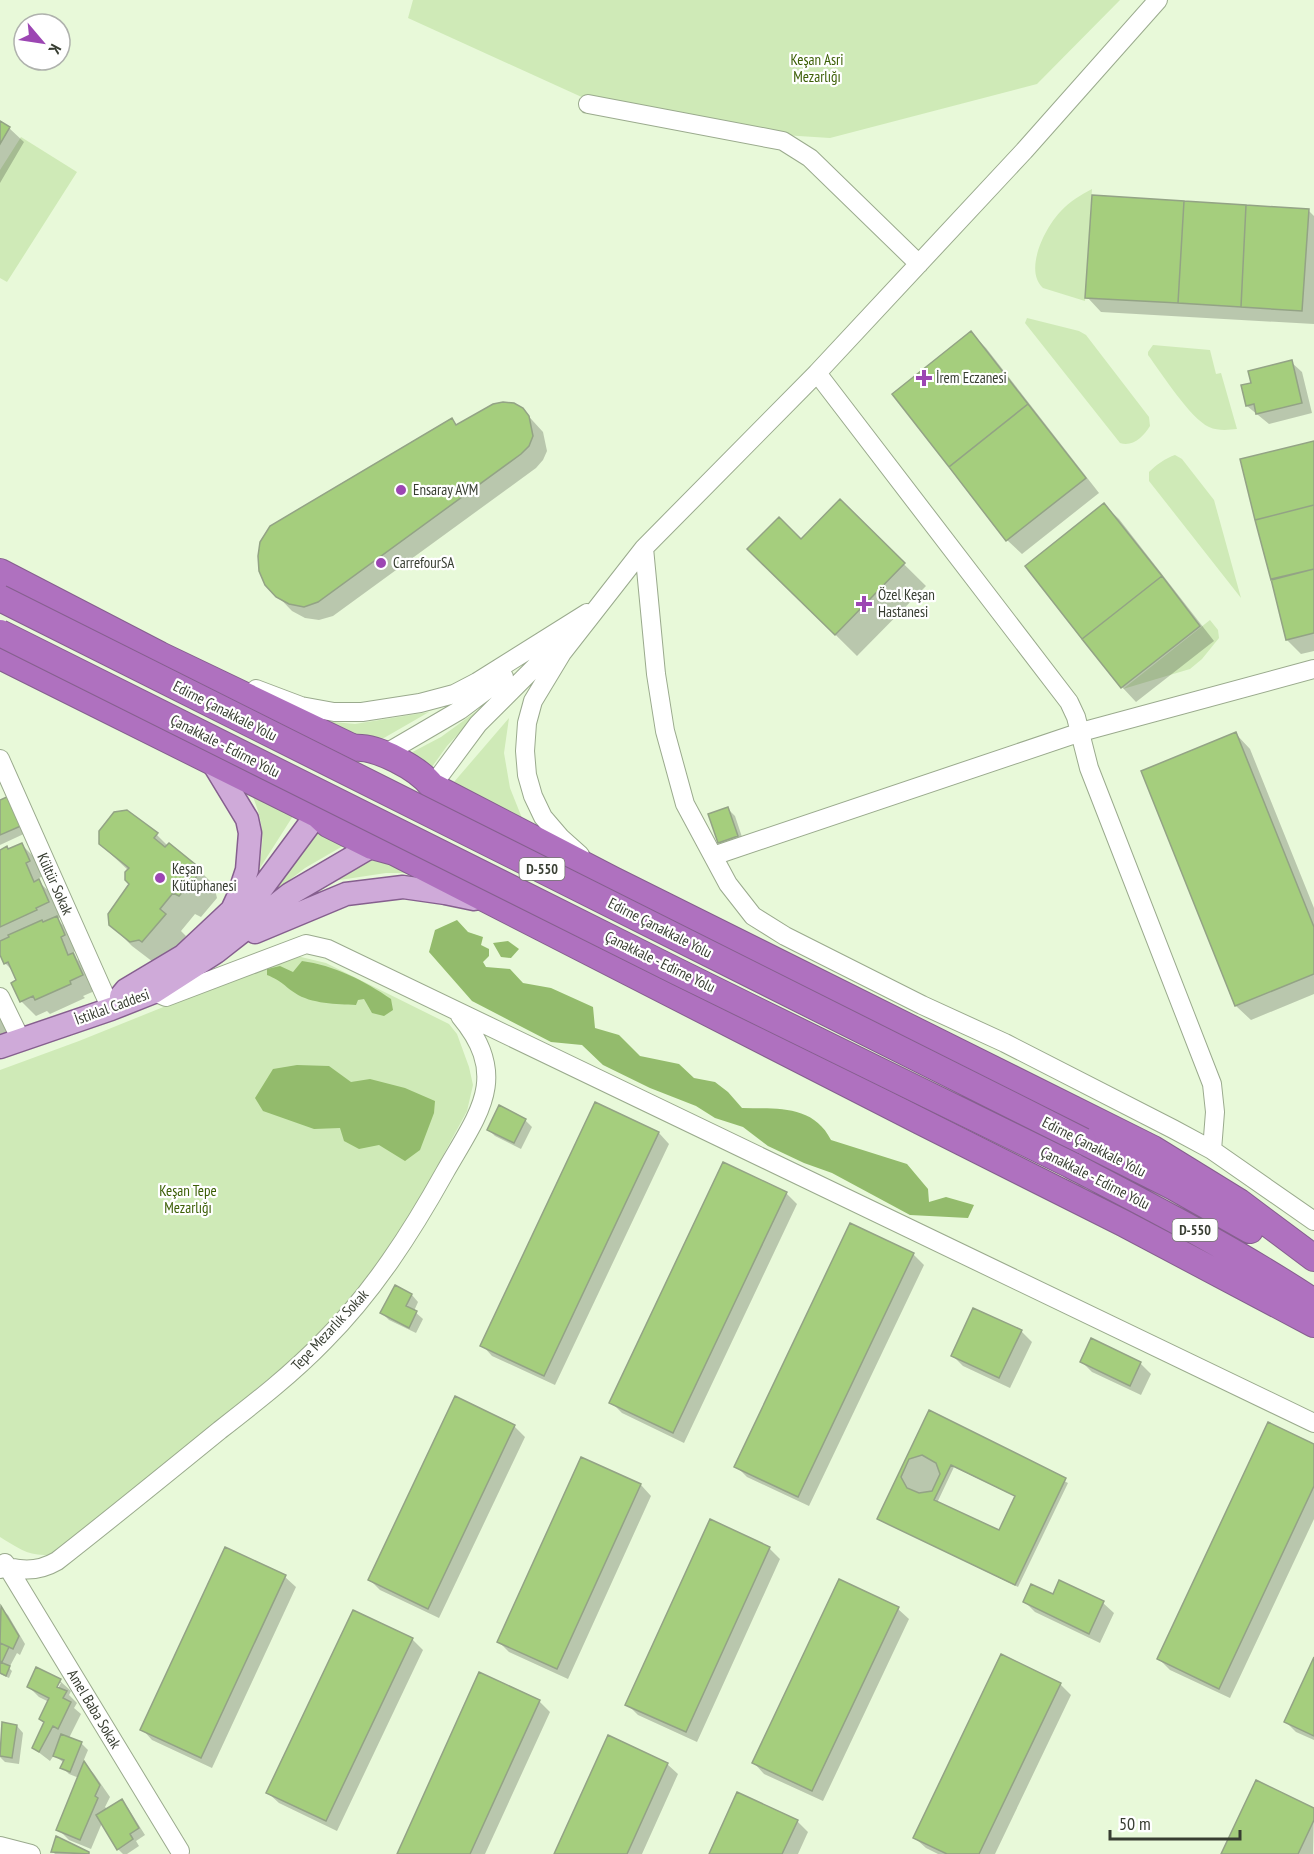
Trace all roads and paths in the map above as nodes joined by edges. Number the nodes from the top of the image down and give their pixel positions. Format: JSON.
{"nodes":[{"id":1,"x":1158,"y":0,"type":"edge"},
{"id":2,"x":588,"y":104,"type":"dead end"},
{"id":3,"x":919,"y":264,"type":"junction"},
{"id":4,"x":817,"y":373,"type":"junction"},
{"id":5,"x":644,"y":548,"type":"junction"},
{"id":6,"x":0,"y":572,"type":"edge"},
{"id":7,"x":0,"y":598,"type":"edge"},
{"id":8,"x":596,"y":608,"type":"junction"},
{"id":9,"x":0,"y":633,"type":"edge"},
{"id":10,"x":160,"y":655,"type":"junction"},
{"id":11,"x":0,"y":656,"type":"edge"},
{"id":12,"x":1314,"y":669,"type":"edge"},
{"id":13,"x":1081,"y":732,"type":"junction"},
{"id":14,"x":354,"y":748,"type":"junction"},
{"id":15,"x":383,"y":755,"type":"junction"},
{"id":16,"x":0,"y":759,"type":"edge"},
{"id":17,"x":213,"y":763,"type":"junction"},
{"id":18,"x":432,"y":786,"type":"junction"},
{"id":19,"x":317,"y":814,"type":"junction"},
{"id":20,"x":383,"y":849,"type":"junction"},
{"id":21,"x":713,"y":856,"type":"junction"},
{"id":22,"x":613,"y":880,"type":"junction"},
{"id":23,"x":500,"y":905,"type":"junction"},
{"id":24,"x":214,"y":941,"type":"junction"},
{"id":25,"x":154,"y":992,"type":"junction"},
{"id":26,"x":0,"y":997,"type":"edge"},
{"id":27,"x":111,"y":1009,"type":"junction"},
{"id":28,"x":458,"y":1013,"type":"junction"},
{"id":29,"x":10,"y":1043,"type":"edge"},
{"id":30,"x":1212,"y":1150,"type":"junction"},
{"id":31,"x":1314,"y":1221,"type":"edge"},
{"id":32,"x":1314,"y":1258,"type":"edge"},
{"id":33,"x":1314,"y":1270,"type":"edge"},
{"id":34,"x":1314,"y":1302,"type":"edge"},
{"id":35,"x":1314,"y":1324,"type":"edge"},
{"id":36,"x":1314,"y":1423,"type":"edge"},
{"id":37,"x":3,"y":1565,"type":"edge"},
{"id":38,"x":0,"y":1846,"type":"edge"},
{"id":39,"x":181,"y":1853,"type":"edge"},
{"id":40,"x":32,"y":1854,"type":"edge"}],
"edges":[{"from":1,"to":3,"type":"street"},
{"from":2,"to":3,"type":"street"},
{"from":3,"to":4,"type":"street"},
{"from":4,"to":5,"type":"street"},
{"from":4,"to":13,"type":"street"},
{"from":5,"to":8,"type":"street"},
{"from":5,"to":21,"type":"street"},
{"from":6,"to":10,"type":"highway"},
{"from":7,"to":33,"type":"highway","name":"Edirne Çanakkale Yolu","number":"D-550","bridge":true},
{"from":8,"to":10,"type":"street"},
{"from":8,"to":15,"type":"street"},
{"from":8,"to":18,"type":"street"},
{"from":8,"to":22,"type":"street"},
{"from":9,"to":34,"type":"highway","name":"Çanakkale - Edirne Yolu","number":"D-550","bridge":true},
{"from":10,"to":14,"type":"highway"},
{"from":11,"to":17,"type":"highway"},
{"from":12,"to":13,"type":"street"},
{"from":13,"to":21,"type":"street"},
{"from":13,"to":30,"type":"street"},
{"from":14,"to":15,"type":"highway"},
{"from":14,"to":19,"type":"highway"},
{"from":15,"to":18,"type":"highway"},
{"from":16,"to":27,"type":"street","name":"Kültür Sokak"},
{"from":17,"to":19,"type":"highway"},
{"from":17,"to":24,"type":"main road"},
{"from":18,"to":20,"type":"highway"},
{"from":18,"to":22,"type":"highway"},
{"from":19,"to":20,"type":"highway"},
{"from":19,"to":24,"type":"main road"},
{"from":20,"to":23,"type":"highway"},
{"from":20,"to":24,"type":"main road"},
{"from":21,"to":30,"type":"street"},
{"from":22,"to":32,"type":"highway"},
{"from":23,"to":24,"type":"main road"},
{"from":23,"to":35,"type":"highway"},
{"from":24,"to":25,"type":"main road","name":"İstiklal Caddesi"},
{"from":24,"to":27,"type":"main road"},
{"from":25,"to":27,"type":"main road","name":"İstiklal Caddesi"},
{"from":25,"to":28,"type":"street"},
{"from":26,"to":29,"type":"street"},
{"from":27,"to":29,"type":"main road","name":"İstiklal Caddesi"},
{"from":28,"to":36,"type":"street"},
{"from":28,"to":37,"type":"street","name":"Tepe Mezarlık Sokak"},
{"from":30,"to":31,"type":"street"},
{"from":37,"to":39,"type":"street","name":"Amel Baba Sokak"},
{"from":38,"to":40,"type":"street"}]}
